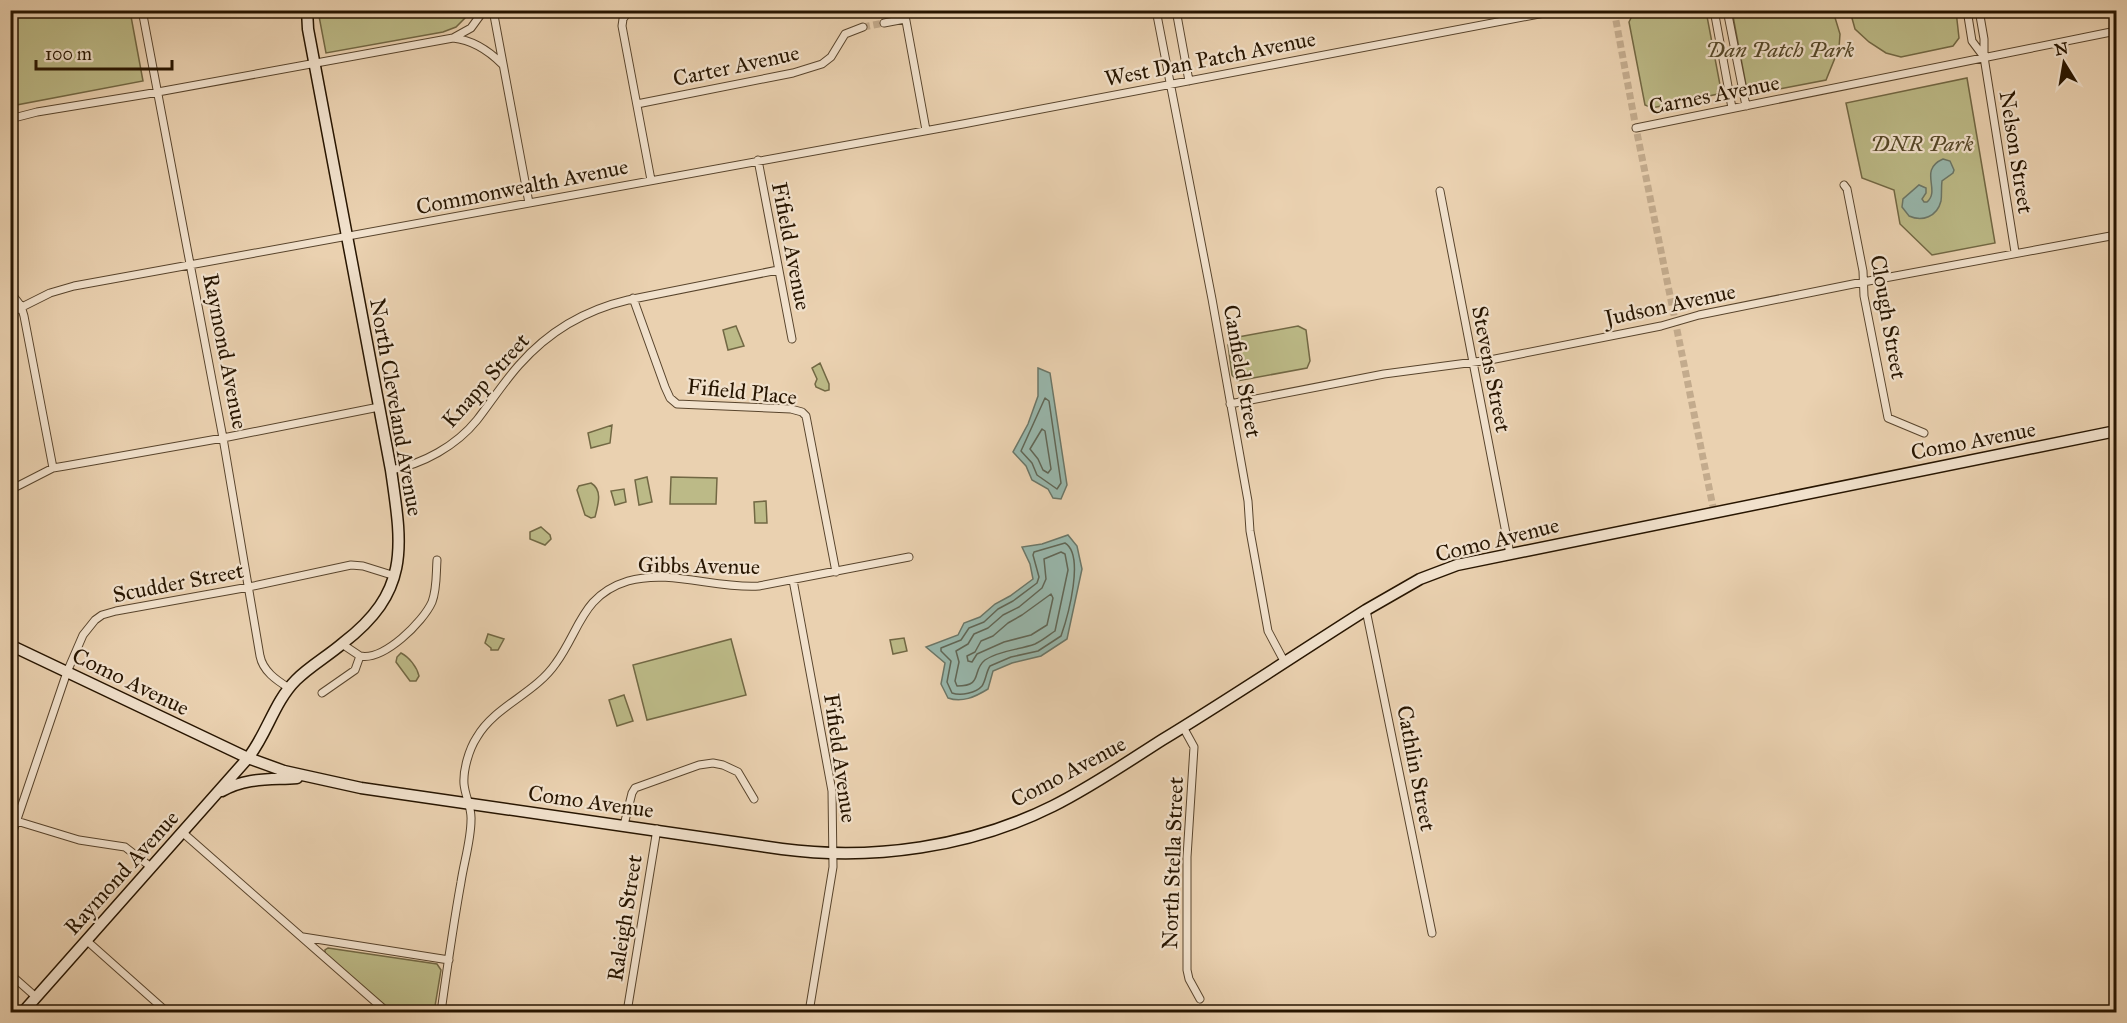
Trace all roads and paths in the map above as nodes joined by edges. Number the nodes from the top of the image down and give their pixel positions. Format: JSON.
{"nodes":[{"id":1,"x":142,"y":10,"type":"edge"},
{"id":2,"x":307,"y":10,"type":"edge"},
{"id":3,"x":484,"y":10,"type":"edge"},
{"id":4,"x":493,"y":10,"type":"edge"},
{"id":5,"x":629,"y":10,"type":"edge"},
{"id":6,"x":1156,"y":10,"type":"edge"},
{"id":7,"x":1176,"y":10,"type":"edge"},
{"id":8,"x":1560,"y":10,"type":"edge"},
{"id":9,"x":1714,"y":10,"type":"edge"},
{"id":10,"x":1727,"y":10,"type":"edge"},
{"id":11,"x":1966,"y":10,"type":"edge"},
{"id":12,"x":1979,"y":10,"type":"edge"},
{"id":13,"x":905,"y":15,"type":"edge"},
{"id":14,"x":884,"y":23,"type":"tunnel mouth"},
{"id":15,"x":863,"y":27,"type":"tunnel mouth"},
{"id":16,"x":2116,"y":31,"type":"edge"},
{"id":17,"x":453,"y":38,"type":"junction"},
{"id":18,"x":1984,"y":57,"type":"junction"},
{"id":19,"x":314,"y":62,"type":"junction"},
{"id":20,"x":502,"y":64,"type":"junction"},
{"id":21,"x":1189,"y":81,"type":"junction"},
{"id":22,"x":1170,"y":84,"type":"junction"},
{"id":23,"x":158,"y":92,"type":"junction"},
{"id":24,"x":637,"y":104,"type":"junction"},
{"id":25,"x":1746,"y":106,"type":"junction"},
{"id":26,"x":1044,"y":107,"type":"joint"},
{"id":27,"x":1732,"y":108,"type":"junction"},
{"id":28,"x":10,"y":119,"type":"edge"},
{"id":29,"x":1636,"y":128,"type":"dead end"},
{"id":30,"x":926,"y":130,"type":"junction"},
{"id":31,"x":758,"y":160,"type":"junction"},
{"id":32,"x":651,"y":180,"type":"junction"},
{"id":33,"x":1844,"y":185,"type":"dead end"},
{"id":34,"x":1440,"y":191,"type":"dead end"},
{"id":35,"x":530,"y":203,"type":"junction"},
{"id":36,"x":2116,"y":234,"type":"edge"},
{"id":37,"x":347,"y":237,"type":"junction"},
{"id":38,"x":2015,"y":252,"type":"junction"},
{"id":39,"x":190,"y":266,"type":"junction"},
{"id":40,"x":778,"y":270,"type":"junction"},
{"id":41,"x":1863,"y":282,"type":"junction"},
{"id":42,"x":10,"y":292,"type":"edge"},
{"id":43,"x":633,"y":298,"type":"junction"},
{"id":44,"x":21,"y":306,"type":"junction"},
{"id":45,"x":10,"y":313,"type":"edge"},
{"id":46,"x":792,"y":339,"type":"dead end"},
{"id":47,"x":1472,"y":362,"type":"junction"},
{"id":48,"x":1230,"y":404,"type":"junction"},
{"id":49,"x":379,"y":407,"type":"junction"},
{"id":50,"x":2116,"y":431,"type":"edge"},
{"id":51,"x":1924,"y":434,"type":"dead end"},
{"id":52,"x":223,"y":438,"type":"junction"},
{"id":53,"x":53,"y":468,"type":"junction"},
{"id":54,"x":391,"y":470,"type":"junction"},
{"id":55,"x":10,"y":490,"type":"edge"},
{"id":56,"x":1510,"y":554,"type":"junction"},
{"id":57,"x":909,"y":557,"type":"dead end"},
{"id":58,"x":437,"y":560,"type":"dead end"},
{"id":59,"x":836,"y":572,"type":"junction"},
{"id":60,"x":395,"y":576,"type":"junction"},
{"id":61,"x":793,"y":580,"type":"junction"},
{"id":62,"x":249,"y":587,"type":"junction"},
{"id":63,"x":1366,"y":610,"type":"junction"},
{"id":64,"x":342,"y":644,"type":"junction"},
{"id":65,"x":10,"y":645,"type":"edge"},
{"id":66,"x":360,"y":656,"type":"junction"},
{"id":67,"x":1284,"y":662,"type":"junction"},
{"id":68,"x":67,"y":672,"type":"junction"},
{"id":69,"x":289,"y":688,"type":"junction"},
{"id":70,"x":322,"y":693,"type":"dead end"},
{"id":71,"x":1183,"y":727,"type":"junction"},
{"id":72,"x":248,"y":758,"type":"junction"},
{"id":73,"x":310,"y":778,"type":"junction"},
{"id":74,"x":214,"y":796,"type":"junction"},
{"id":75,"x":754,"y":799,"type":"dead end"},
{"id":76,"x":468,"y":803,"type":"junction"},
{"id":77,"x":14,"y":820,"type":"edge"},
{"id":78,"x":624,"y":825,"type":"junction"},
{"id":79,"x":657,"y":829,"type":"junction"},
{"id":80,"x":182,"y":832,"type":"junction"},
{"id":81,"x":10,"y":840,"type":"edge"},
{"id":82,"x":833,"y":853,"type":"junction"},
{"id":83,"x":152,"y":867,"type":"junction"},
{"id":84,"x":1432,"y":933,"type":"dead end"},
{"id":85,"x":301,"y":937,"type":"junction"},
{"id":86,"x":86,"y":940,"type":"junction"},
{"id":87,"x":449,"y":960,"type":"junction"},
{"id":88,"x":10,"y":974,"type":"edge"},
{"id":89,"x":36,"y":998,"type":"junction"},
{"id":90,"x":1200,"y":999,"type":"dead end"},
{"id":91,"x":22,"y":1012,"type":"edge"},
{"id":92,"x":167,"y":1012,"type":"edge"},
{"id":93,"x":387,"y":1012,"type":"edge"},
{"id":94,"x":441,"y":1012,"type":"edge"},
{"id":95,"x":627,"y":1012,"type":"edge"},
{"id":96,"x":809,"y":1012,"type":"edge"}],
"edges":[{"from":1,"to":23,"type":"street","name":"Raymond Avenue"},
{"from":2,"to":19,"type":"main road","name":"North Cleveland Avenue"},
{"from":3,"to":17,"type":"street"},
{"from":4,"to":20,"type":"street"},
{"from":5,"to":24,"type":"street"},
{"from":6,"to":22,"type":"street","name":"Canfield Street"},
{"from":7,"to":21,"type":"street"},
{"from":8,"to":21,"type":"street","name":"West Dan Patch Avenue"},
{"from":9,"to":27,"type":"street"},
{"from":10,"to":25,"type":"street"},
{"from":11,"to":18,"type":"street","name":"Nelson Street"},
{"from":12,"to":18,"type":"street","name":"Nelson Street"},
{"from":13,"to":14,"type":"street"},
{"from":13,"to":30,"type":"street"},
{"from":15,"to":24,"type":"street","name":"Carter Avenue"},
{"from":16,"to":18,"type":"street","name":"Carnes Avenue"},
{"from":17,"to":19,"type":"street"},
{"from":17,"to":20,"type":"street"},
{"from":18,"to":25,"type":"street","name":"Carnes Avenue"},
{"from":18,"to":38,"type":"street","name":"Nelson Street"},
{"from":19,"to":23,"type":"street"},
{"from":19,"to":37,"type":"main road","name":"North Cleveland Avenue"},
{"from":20,"to":35,"type":"street"},
{"from":21,"to":22,"type":"street","name":"West Dan Patch Avenue"},
{"from":22,"to":26,"type":"street","name":"West Dan Patch Avenue"},
{"from":22,"to":48,"type":"street","name":"Canfield Street"},
{"from":23,"to":28,"type":"street"},
{"from":23,"to":39,"type":"street","name":"Raymond Avenue"},
{"from":24,"to":32,"type":"street"},
{"from":25,"to":27,"type":"street","name":"Carnes Avenue"},
{"from":26,"to":30,"type":"street","name":"Commonwealth Avenue"},
{"from":27,"to":29,"type":"street","name":"Carnes Avenue"},
{"from":30,"to":31,"type":"street","name":"Commonwealth Avenue"},
{"from":31,"to":32,"type":"street","name":"Commonwealth Avenue"},
{"from":31,"to":40,"type":"street","name":"Fifield Avenue"},
{"from":32,"to":35,"type":"street","name":"Commonwealth Avenue"},
{"from":33,"to":41,"type":"street","name":"Clough Street"},
{"from":34,"to":47,"type":"street","name":"Stevens Street"},
{"from":35,"to":37,"type":"street","name":"Commonwealth Avenue"},
{"from":36,"to":38,"type":"street","name":"Judson Avenue"},
{"from":37,"to":39,"type":"street","name":"Commonwealth Avenue"},
{"from":37,"to":49,"type":"main road","name":"North Cleveland Avenue"},
{"from":38,"to":41,"type":"street","name":"Judson Avenue"},
{"from":39,"to":44,"type":"street","name":"Commonwealth Avenue"},
{"from":39,"to":52,"type":"street","name":"Raymond Avenue"},
{"from":40,"to":43,"type":"street","name":"Knapp Street"},
{"from":40,"to":46,"type":"street","name":"Fifield Avenue"},
{"from":41,"to":47,"type":"street","name":"Judson Avenue"},
{"from":41,"to":51,"type":"street","name":"Clough Street"},
{"from":42,"to":44,"type":"street"},
{"from":43,"to":54,"type":"street","name":"Knapp Street"},
{"from":43,"to":59,"type":"street","name":"Fifield Place"},
{"from":44,"to":45,"type":"street","name":"Commonwealth Avenue"},
{"from":44,"to":53,"type":"street"},
{"from":47,"to":48,"type":"street","name":"Judson Avenue"},
{"from":47,"to":56,"type":"street","name":"Stevens Street"},
{"from":48,"to":67,"type":"street","name":"Canfield Street"},
{"from":49,"to":52,"type":"street"},
{"from":49,"to":54,"type":"main road","name":"North Cleveland Avenue"},
{"from":50,"to":56,"type":"main road","name":"Como Avenue"},
{"from":52,"to":53,"type":"street"},
{"from":52,"to":62,"type":"street","name":"Raymond Avenue"},
{"from":53,"to":55,"type":"street"},
{"from":54,"to":60,"type":"main road","name":"North Cleveland Avenue"},
{"from":56,"to":63,"type":"main road","name":"Como Avenue"},
{"from":57,"to":59,"type":"street","name":"Gibbs Avenue"},
{"from":58,"to":66,"type":"street"},
{"from":59,"to":61,"type":"street","name":"Gibbs Avenue"},
{"from":60,"to":62,"type":"street","name":"Scudder Street"},
{"from":60,"to":64,"type":"main road","name":"North Cleveland Avenue"},
{"from":61,"to":76,"type":"street","name":"Gibbs Avenue"},
{"from":61,"to":82,"type":"street","name":"Fifield Avenue"},
{"from":62,"to":68,"type":"street","name":"Scudder Street"},
{"from":62,"to":69,"type":"street","name":"Raymond Avenue"},
{"from":63,"to":67,"type":"main road","name":"Como Avenue"},
{"from":63,"to":84,"type":"street","name":"Cathlin Street"},
{"from":64,"to":66,"type":"street"},
{"from":64,"to":69,"type":"main road","name":"North Cleveland Avenue"},
{"from":65,"to":68,"type":"main road","name":"Como Avenue"},
{"from":66,"to":70,"type":"street"},
{"from":67,"to":71,"type":"main road","name":"Como Avenue"},
{"from":68,"to":72,"type":"main road","name":"Como Avenue"},
{"from":68,"to":77,"type":"street","name":"Scudder Street"},
{"from":69,"to":72,"type":"main road","name":"North Cleveland Avenue"},
{"from":71,"to":82,"type":"main road","name":"Como Avenue"},
{"from":71,"to":90,"type":"street","name":"North Stella Street"},
{"from":72,"to":73,"type":"main road","name":"Como Avenue"},
{"from":72,"to":74,"type":"main road","name":"Raymond Avenue"},
{"from":73,"to":74,"type":"main road"},
{"from":73,"to":76,"type":"main road","name":"Como Avenue"},
{"from":74,"to":80,"type":"main road","name":"Raymond Avenue"},
{"from":75,"to":78,"type":"street","name":"Raleigh Street"},
{"from":76,"to":78,"type":"main road","name":"Como Avenue"},
{"from":76,"to":87,"type":"street","name":"Gibbs Avenue"},
{"from":77,"to":81,"type":"street","name":"Scudder Street"},
{"from":77,"to":83,"type":"street"},
{"from":78,"to":79,"type":"main road","name":"Como Avenue"},
{"from":79,"to":82,"type":"main road","name":"Como Avenue"},
{"from":79,"to":95,"type":"street","name":"Raleigh Street"},
{"from":80,"to":83,"type":"main road","name":"Raymond Avenue"},
{"from":80,"to":85,"type":"street"},
{"from":82,"to":96,"type":"street","name":"Fifield Avenue"},
{"from":83,"to":86,"type":"main road","name":"Raymond Avenue"},
{"from":85,"to":87,"type":"street"},
{"from":85,"to":93,"type":"street"},
{"from":86,"to":89,"type":"main road","name":"Raymond Avenue"},
{"from":86,"to":92,"type":"street"},
{"from":87,"to":94,"type":"street","name":"Gibbs Avenue"},
{"from":88,"to":89,"type":"street"},
{"from":89,"to":91,"type":"main road","name":"Raymond Avenue"}]}
